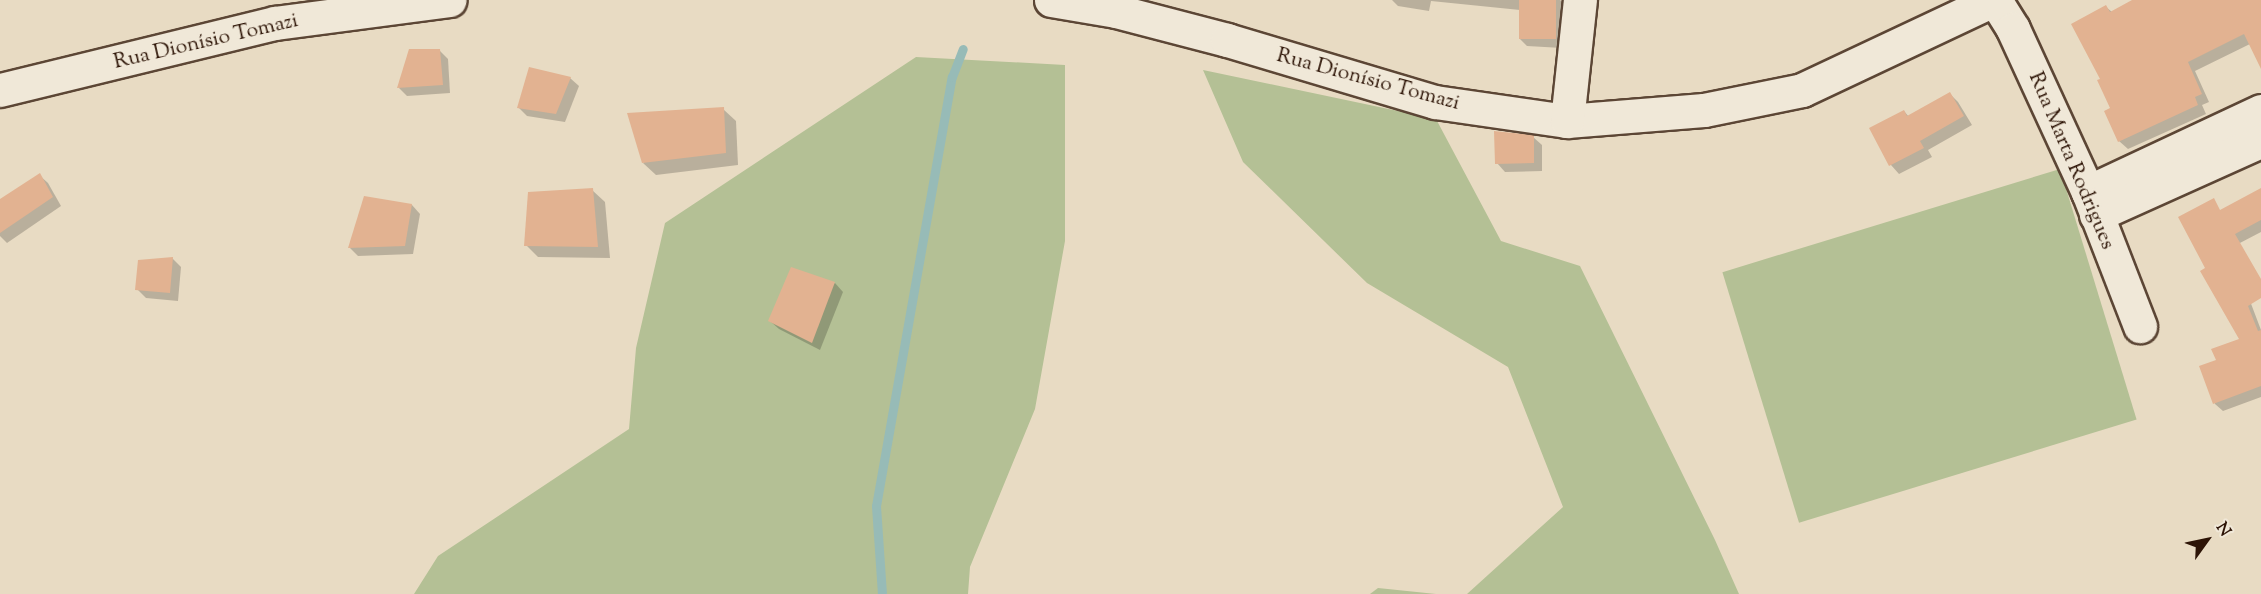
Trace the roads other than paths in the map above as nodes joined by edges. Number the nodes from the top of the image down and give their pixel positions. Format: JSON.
{"nodes":[{"id":1,"x":449,"y":0,"type":"edge"},
{"id":2,"x":1051,"y":0,"type":"edge"},
{"id":3,"x":1581,"y":0,"type":"edge"},
{"id":4,"x":1994,"y":0,"type":"edge"},
{"id":5,"x":0,"y":90,"type":"edge"},
{"id":6,"x":2261,"y":111,"type":"edge"},
{"id":7,"x":1567,"y":121,"type":"junction"},
{"id":8,"x":2261,"y":141,"type":"edge"},
{"id":9,"x":2092,"y":204,"type":"junction"},
{"id":10,"x":2140,"y":326,"type":"dead end"}],
"edges":[{"from":1,"to":5,"type":"street","name":"Rua Dionísio Tomazi"},
{"from":2,"to":7,"type":"street","name":"Rua Dionísio Tomazi"},
{"from":3,"to":7,"type":"street"},
{"from":4,"to":7,"type":"street","name":"Rua Dionísio Tomazi"},
{"from":4,"to":9,"type":"street","name":"Rua Marta Rodrigues"},
{"from":6,"to":9,"type":"street"},
{"from":8,"to":9,"type":"street"},
{"from":9,"to":10,"type":"street","name":"Rua Marta Rodrigues"}]}
